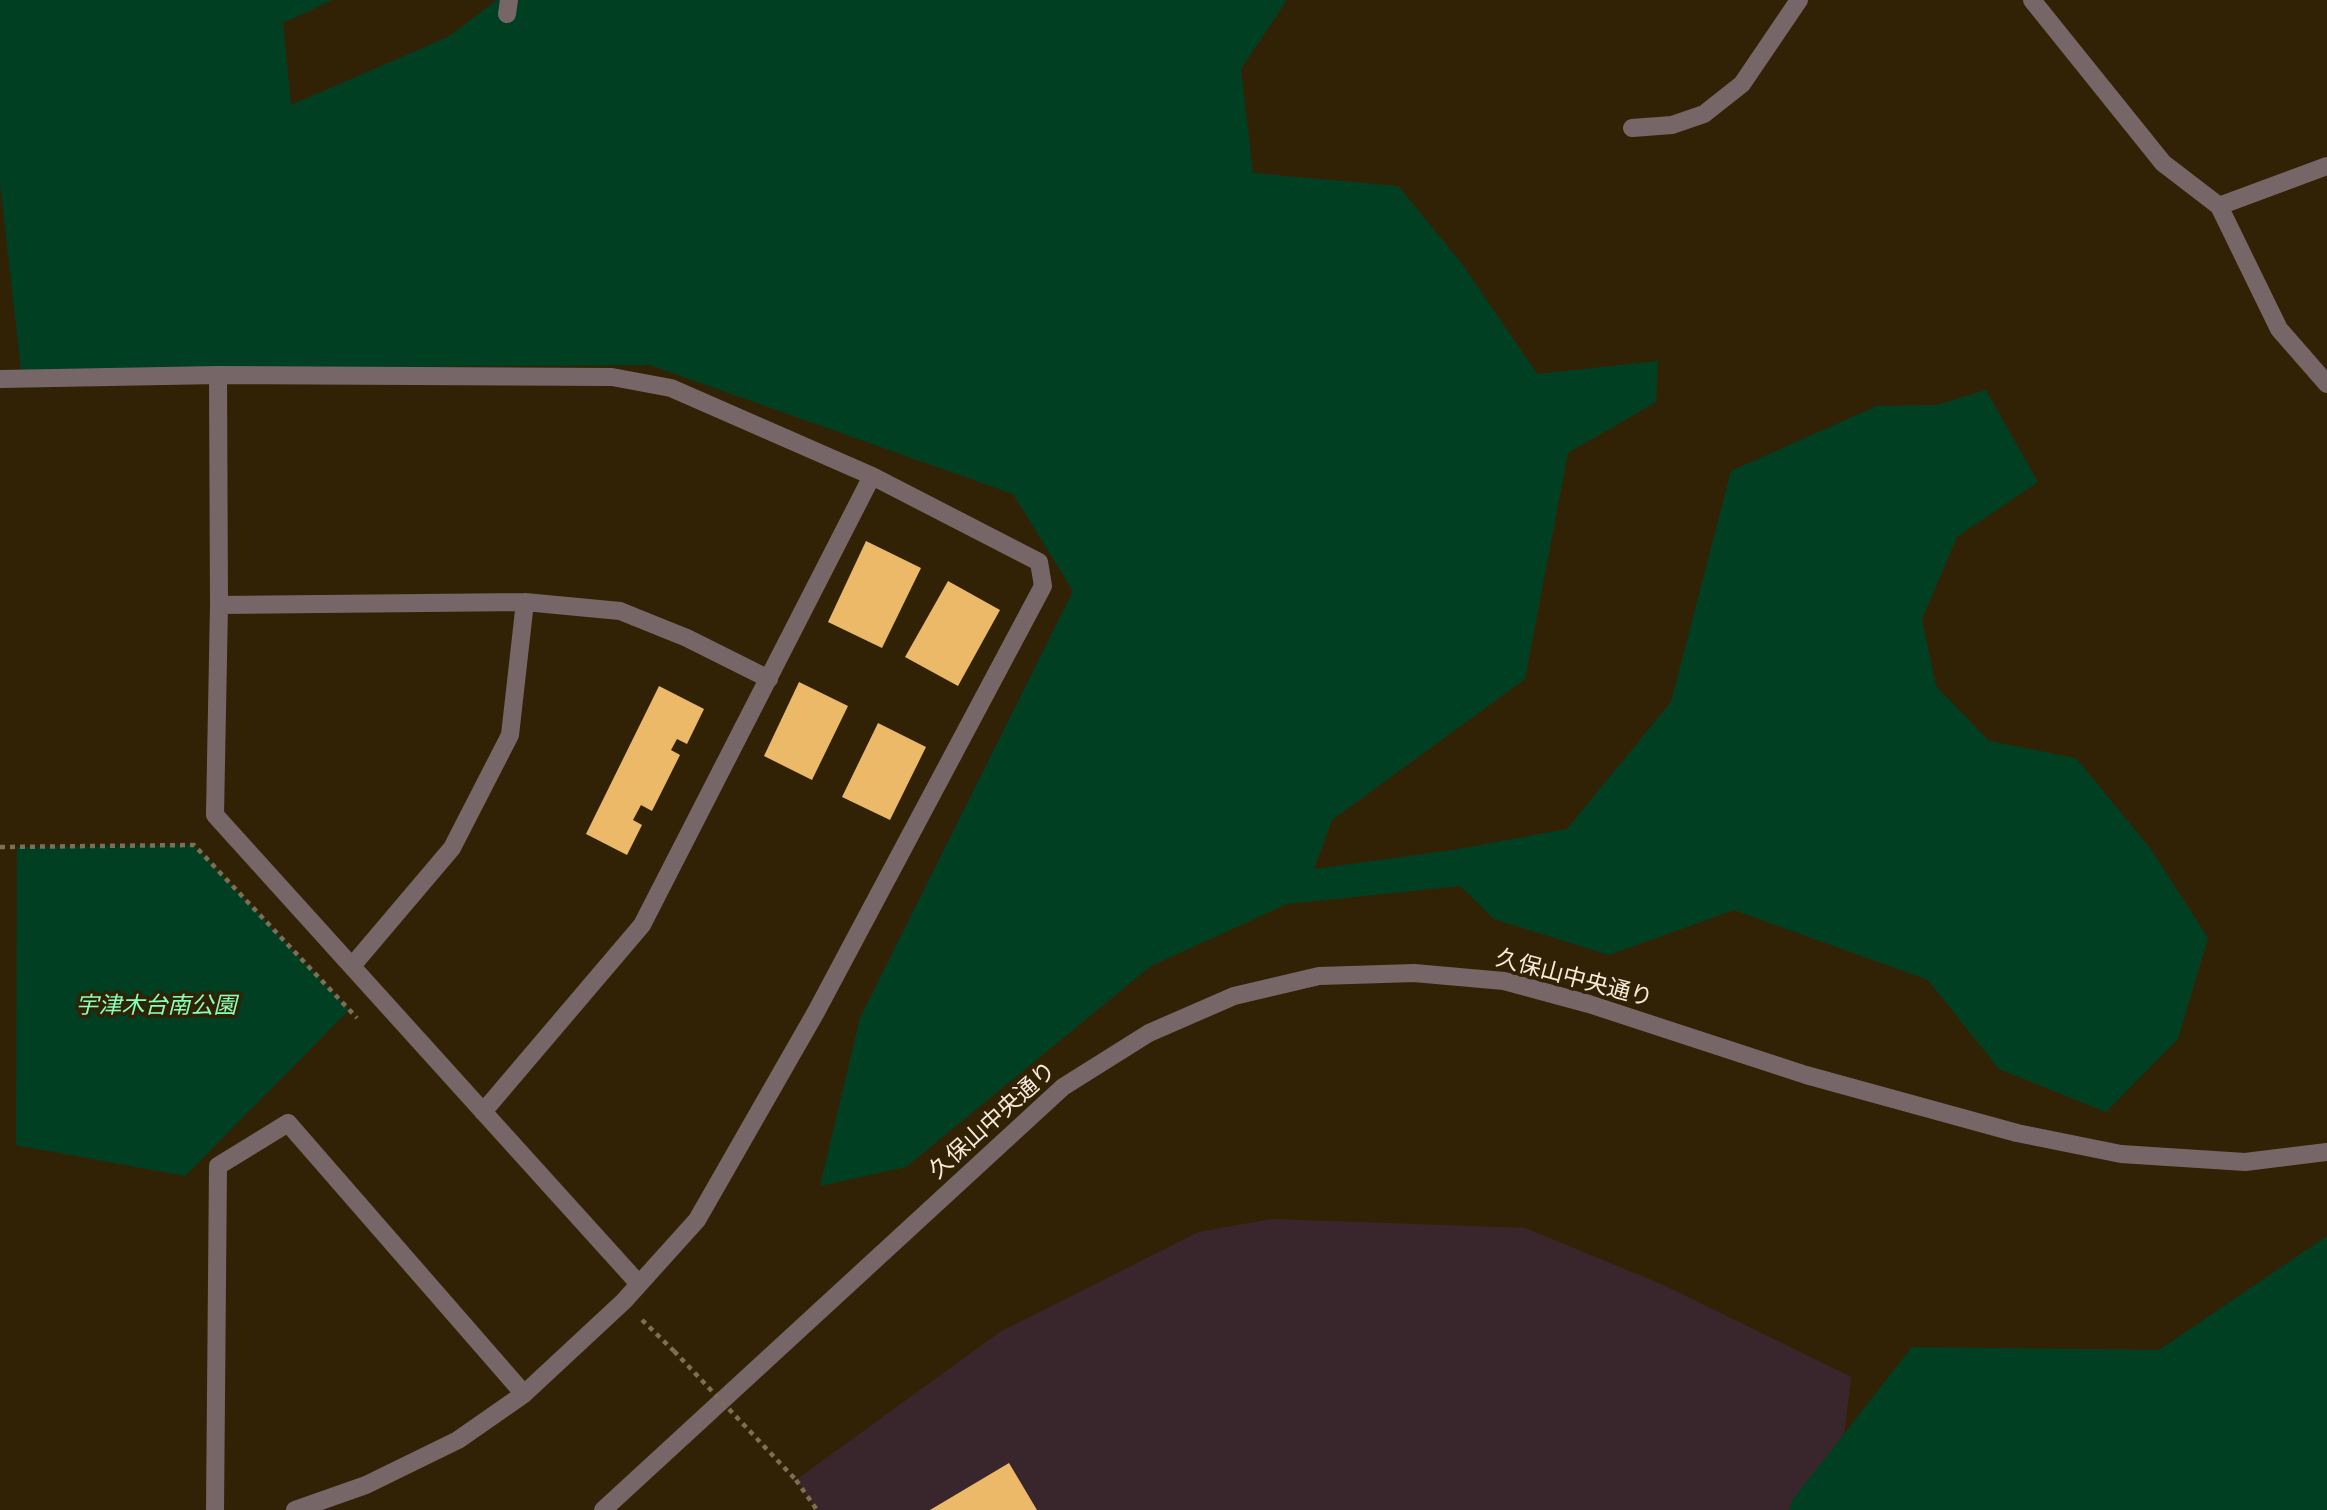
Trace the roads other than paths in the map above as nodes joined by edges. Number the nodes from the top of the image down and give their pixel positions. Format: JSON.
{"nodes":[{"id":1,"x":1799,"y":0,"type":"edge"},
{"id":2,"x":2032,"y":0,"type":"edge"},
{"id":3,"x":1633,"y":128,"type":"dead end"},
{"id":4,"x":2327,"y":166,"type":"edge"},
{"id":5,"x":2219,"y":206,"type":"junction"},
{"id":6,"x":218,"y":375,"type":"junction"},
{"id":7,"x":0,"y":379,"type":"edge"},
{"id":8,"x":2327,"y":384,"type":"edge"},
{"id":9,"x":872,"y":476,"type":"junction"},
{"id":10,"x":525,"y":602,"type":"junction"},
{"id":11,"x":219,"y":605,"type":"junction"},
{"id":12,"x":769,"y":679,"type":"junction"},
{"id":13,"x":352,"y":966,"type":"junction"},
{"id":14,"x":483,"y":1112,"type":"junction"},
{"id":15,"x":2327,"y":1152,"type":"edge"},
{"id":16,"x":639,"y":1284,"type":"junction"},
{"id":17,"x":524,"y":1394,"type":"junction"},
{"id":18,"x":215,"y":1510,"type":"edge"},
{"id":19,"x":295,"y":1510,"type":"edge"},
{"id":20,"x":603,"y":1510,"type":"edge"}],
"edges":[{"from":1,"to":3,"type":"street"},
{"from":2,"to":5,"type":"street"},
{"from":4,"to":5,"type":"street"},
{"from":5,"to":8,"type":"street"},
{"from":6,"to":7,"type":"street"},
{"from":6,"to":9,"type":"street"},
{"from":6,"to":11,"type":"street"},
{"from":9,"to":12,"type":"street"},
{"from":9,"to":16,"type":"street"},
{"from":10,"to":11,"type":"street"},
{"from":10,"to":12,"type":"street"},
{"from":10,"to":13,"type":"street"},
{"from":11,"to":13,"type":"street"},
{"from":12,"to":14,"type":"street"},
{"from":13,"to":14,"type":"street"},
{"from":14,"to":16,"type":"street"},
{"from":15,"to":20,"type":"street","name":"久保山中央通り"},
{"from":16,"to":17,"type":"street"},
{"from":17,"to":18,"type":"street"},
{"from":17,"to":19,"type":"street"}]}
